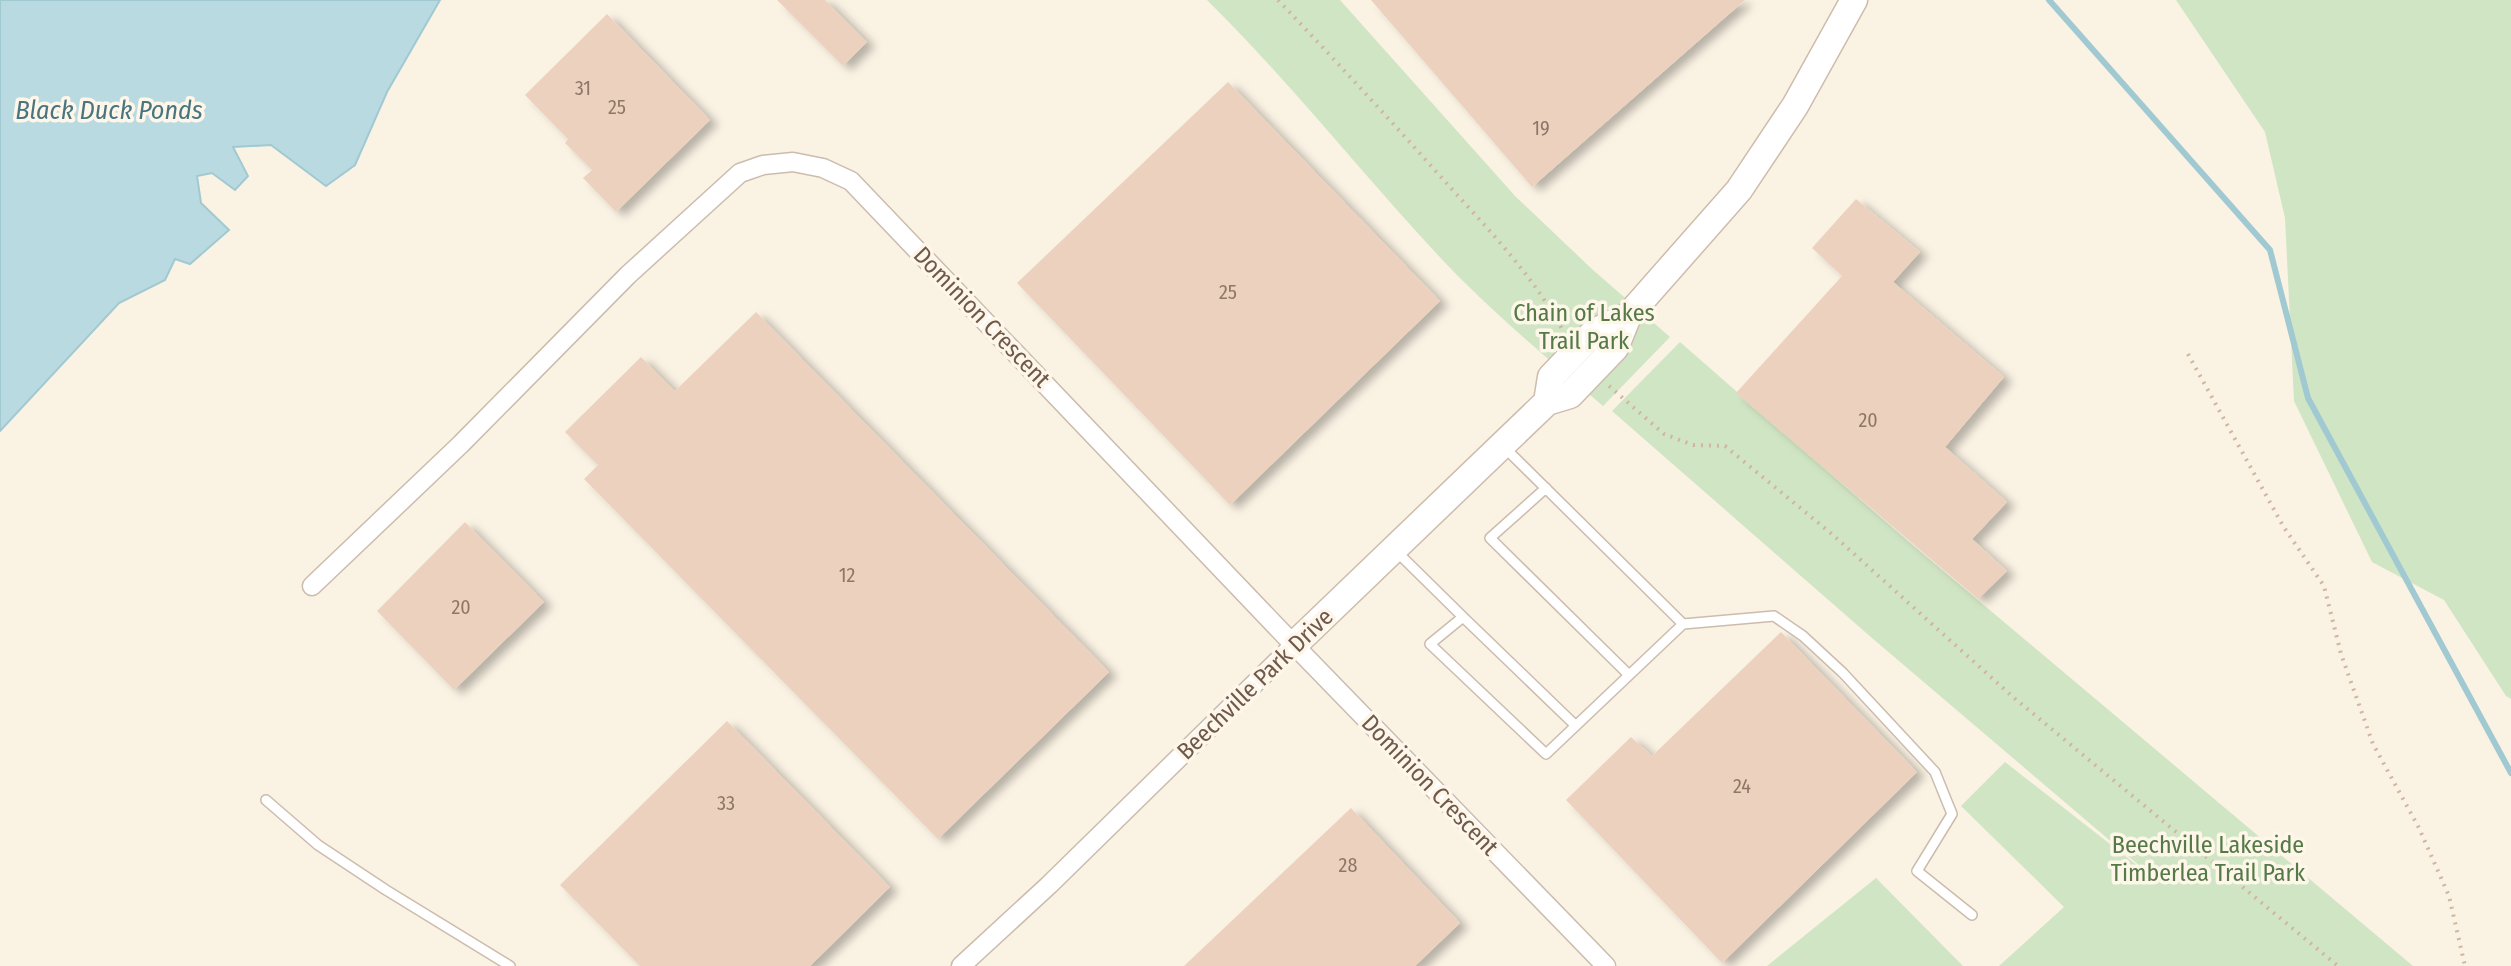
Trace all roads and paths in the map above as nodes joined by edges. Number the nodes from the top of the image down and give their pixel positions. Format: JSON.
{"nodes":[{"id":1,"x":1278,"y":0,"type":"edge"},
{"id":2,"x":1854,"y":0,"type":"edge"},
{"id":3,"x":2188,"y":354,"type":"dead end"},
{"id":4,"x":1584,"y":362,"type":"junction"},
{"id":5,"x":1502,"y":445,"type":"junction"},
{"id":6,"x":1546,"y":488,"type":"junction"},
{"id":7,"x":1394,"y":549,"type":"junction"},
{"id":8,"x":312,"y":586,"type":"dead end"},
{"id":9,"x":1463,"y":617,"type":"junction"},
{"id":10,"x":1683,"y":624,"type":"junction"},
{"id":11,"x":1294,"y":645,"type":"junction"},
{"id":12,"x":1629,"y":675,"type":"junction"},
{"id":13,"x":1575,"y":725,"type":"junction"},
{"id":14,"x":266,"y":800,"type":"dead end"},
{"id":15,"x":1972,"y":915,"type":"dead end"},
{"id":16,"x":510,"y":966,"type":"edge"},
{"id":17,"x":961,"y":966,"type":"edge"},
{"id":18,"x":1606,"y":966,"type":"edge"},
{"id":19,"x":2338,"y":966,"type":"edge"},
{"id":20,"x":2465,"y":966,"type":"edge"}],
"edges":[{"from":1,"to":4,"type":"path"},
{"from":2,"to":4,"type":"street","name":"Beechville Park Drive"},
{"from":3,"to":20,"type":"path"},
{"from":4,"to":5,"type":"street","name":"Beechville Park Drive"},
{"from":4,"to":19,"type":"path"},
{"from":5,"to":6,"type":"lane"},
{"from":5,"to":7,"type":"street","name":"Beechville Park Drive"},
{"from":6,"to":10,"type":"lane"},
{"from":6,"to":12,"type":"lane"},
{"from":7,"to":9,"type":"lane"},
{"from":7,"to":11,"type":"street","name":"Beechville Park Drive"},
{"from":8,"to":11,"type":"street","name":"Dominion Crescent"},
{"from":9,"to":13,"type":"lane"},
{"from":9,"to":13,"type":"lane"},
{"from":10,"to":12,"type":"lane"},
{"from":10,"to":15,"type":"lane"},
{"from":11,"to":17,"type":"street","name":"Beechville Park Drive"},
{"from":11,"to":18,"type":"street","name":"Dominion Crescent"},
{"from":12,"to":13,"type":"lane"},
{"from":14,"to":16,"type":"lane"}]}
